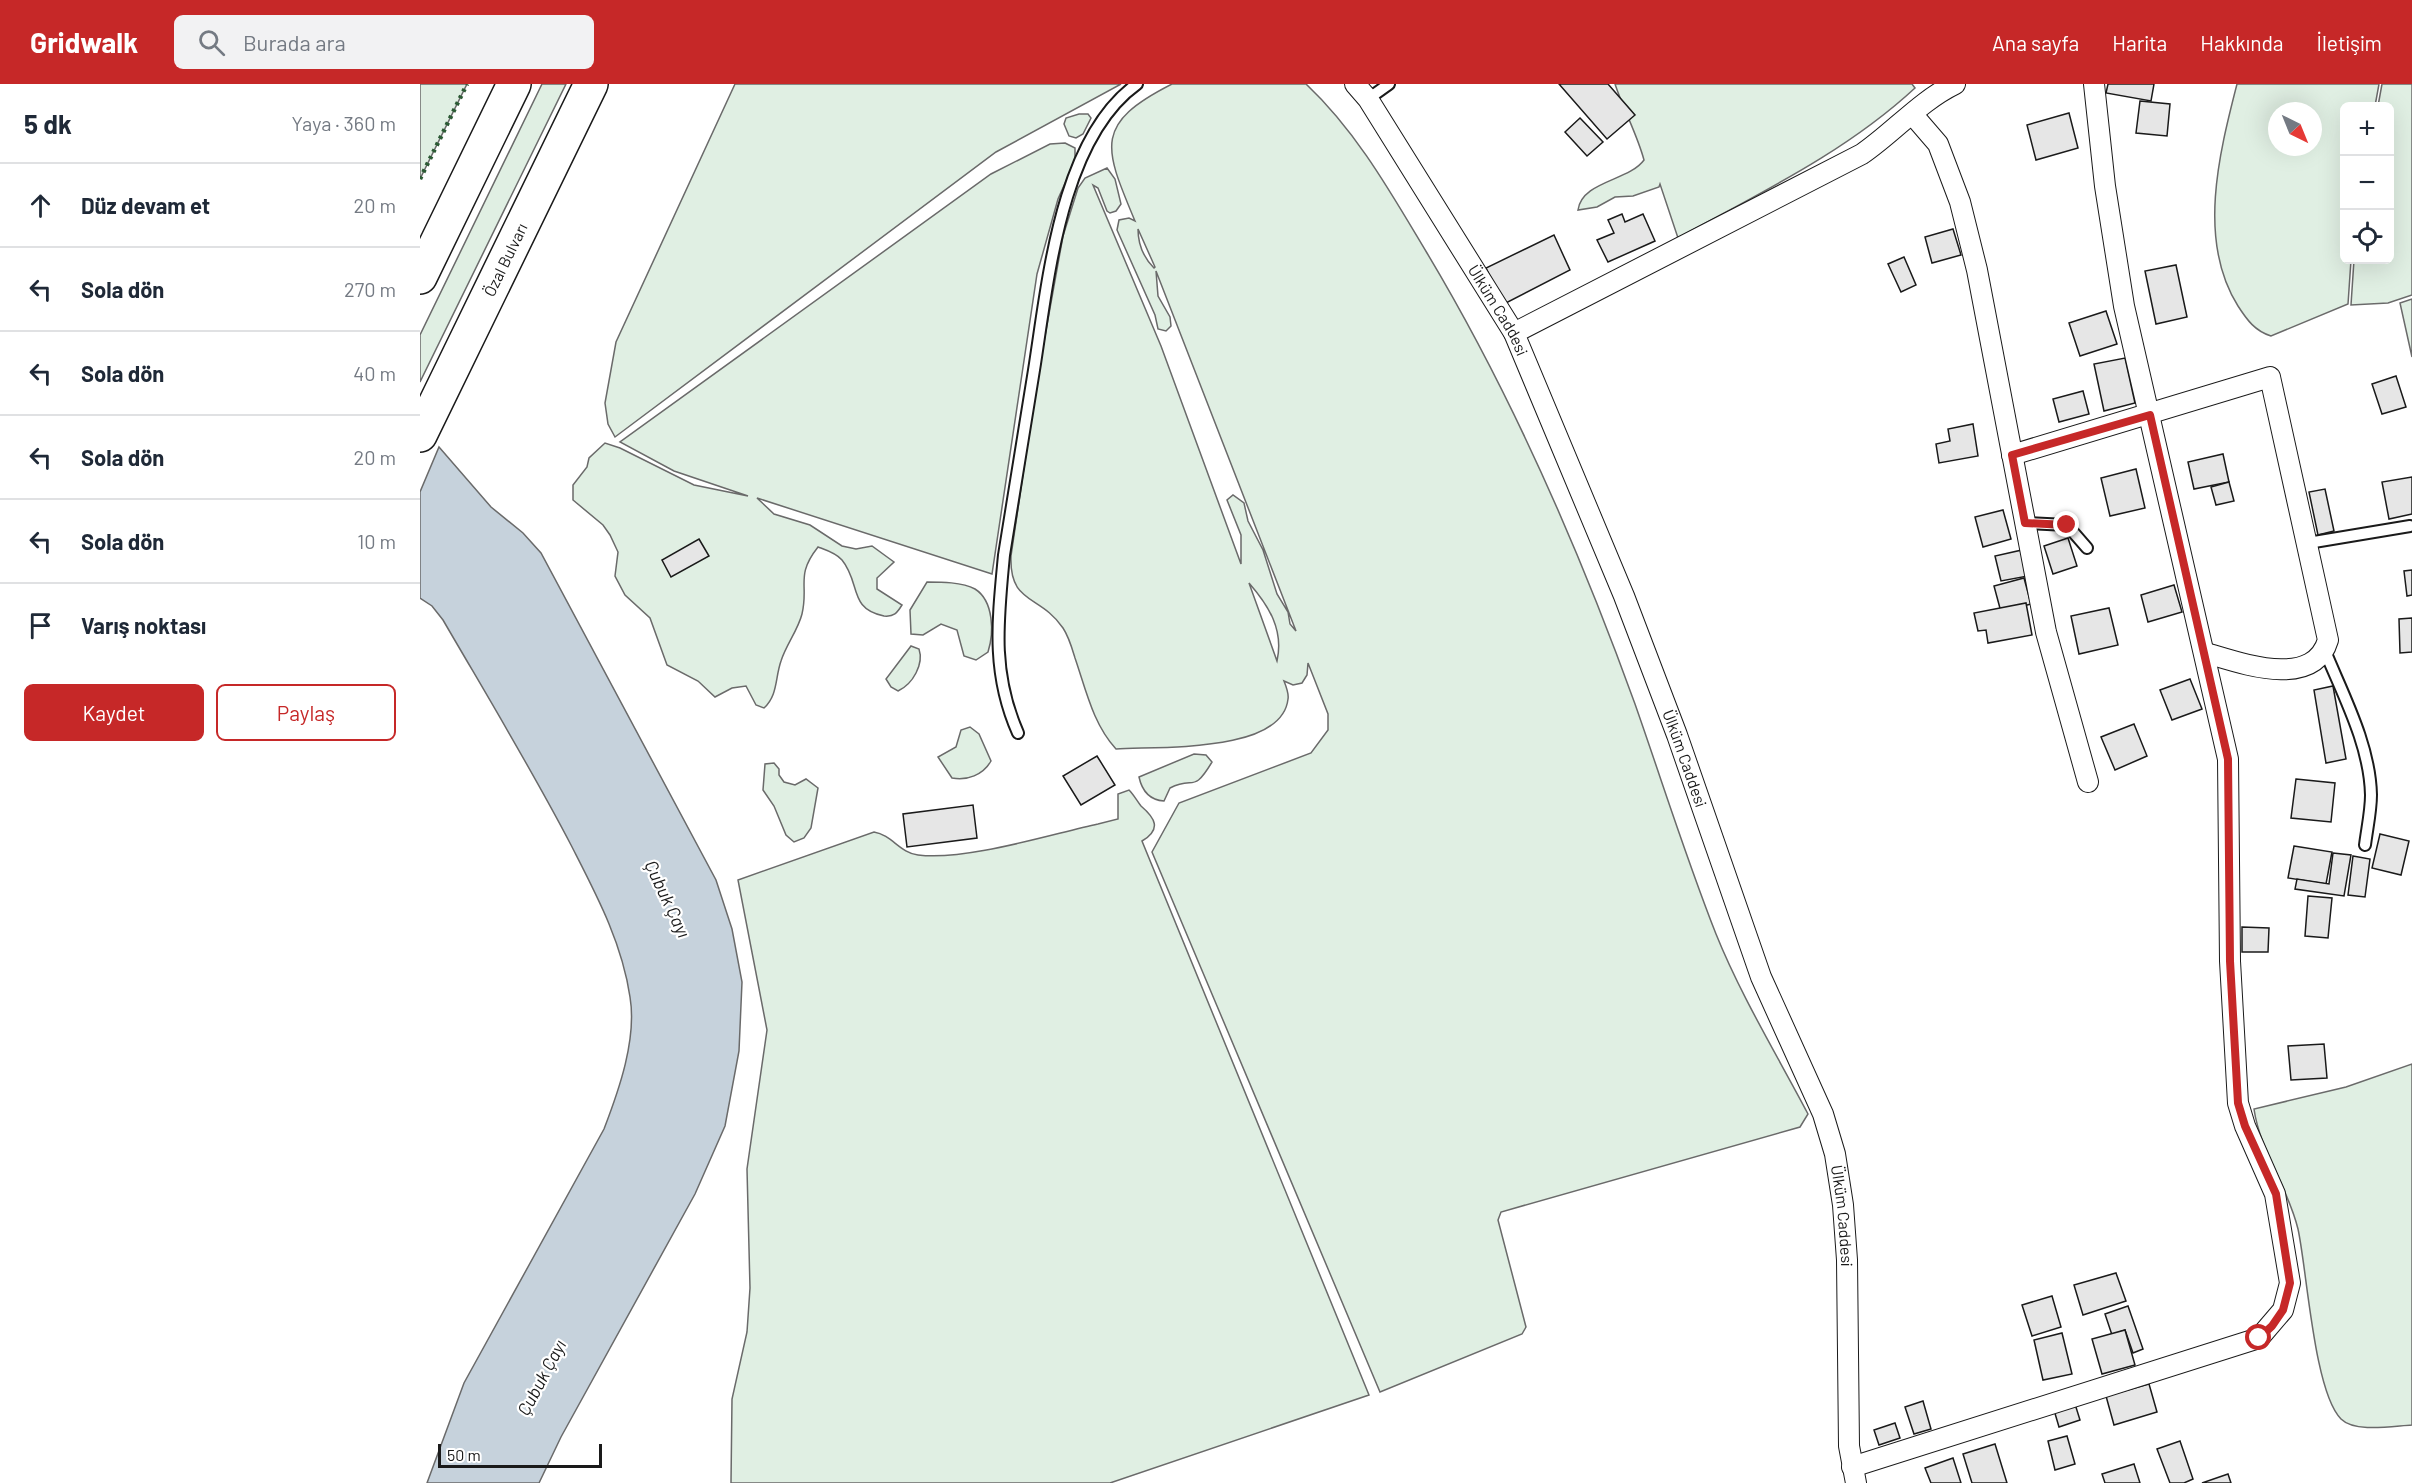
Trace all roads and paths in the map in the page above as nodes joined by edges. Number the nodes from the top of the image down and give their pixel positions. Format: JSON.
{"nodes":[{"id":1,"x":514,"y":84,"type":"edge"},
{"id":2,"x":591,"y":84,"type":"edge"},
{"id":3,"x":1137,"y":84,"type":"edge"},
{"id":4,"x":1389,"y":84,"type":"edge"},
{"id":5,"x":1955,"y":84,"type":"edge"},
{"id":6,"x":2094,"y":84,"type":"edge"},
{"id":7,"x":1361,"y":91,"type":"edge"},
{"id":8,"x":1913,"y":115,"type":"junction"},
{"id":9,"x":420,"y":277,"type":"edge"},
{"id":10,"x":1514,"y":333,"type":"junction"},
{"id":11,"x":2150,"y":415,"type":"junction"},
{"id":12,"x":426,"y":422,"type":"edge"},
{"id":13,"x":2012,"y":455,"type":"junction"},
{"id":14,"x":2025,"y":523,"type":"junction"},
{"id":15,"x":2410,"y":526,"type":"dead end"},
{"id":16,"x":2308,"y":543,"type":"junction"},
{"id":17,"x":2086,"y":548,"type":"dead end"},
{"id":18,"x":2325,"y":651,"type":"junction"},
{"id":19,"x":2206,"y":653,"type":"junction"},
{"id":20,"x":1018,"y":733,"type":"dead end"},
{"id":21,"x":2088,"y":782,"type":"dead end"},
{"id":22,"x":2365,"y":845,"type":"dead end"},
{"id":23,"x":1854,"y":1475,"type":"edge"}],
"edges":[{"from":1,"to":9,"type":"highway"},
{"from":2,"to":12,"type":"highway","name":"Özal Bulvarı"},
{"from":3,"to":20,"type":"lane"},
{"from":4,"to":7,"type":"lane"},
{"from":5,"to":8,"type":"street"},
{"from":6,"to":11,"type":"street"},
{"from":7,"to":10,"type":"street","name":"Ülküm Caddesi"},
{"from":8,"to":10,"type":"street"},
{"from":8,"to":13,"type":"street"},
{"from":10,"to":23,"type":"street","name":"Ülküm Caddesi"},
{"from":11,"to":13,"type":"street"},
{"from":11,"to":16,"type":"street"},
{"from":11,"to":19,"type":"street"},
{"from":13,"to":14,"type":"street"},
{"from":14,"to":17,"type":"lane"},
{"from":14,"to":21,"type":"street"},
{"from":15,"to":16,"type":"lane"},
{"from":16,"to":18,"type":"street"},
{"from":18,"to":19,"type":"street"},
{"from":18,"to":22,"type":"lane"},
{"from":19,"to":23,"type":"street"}]}
